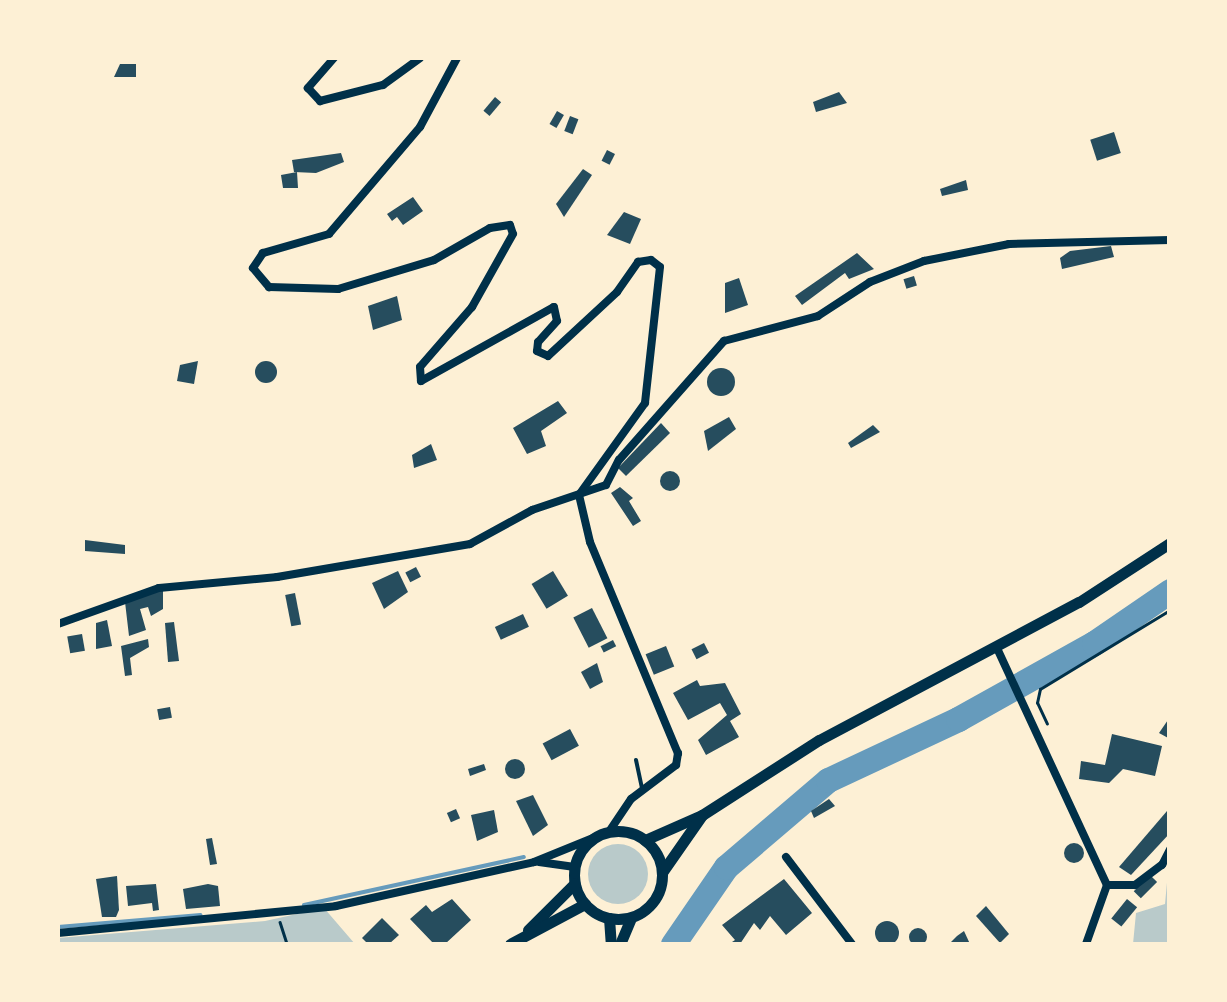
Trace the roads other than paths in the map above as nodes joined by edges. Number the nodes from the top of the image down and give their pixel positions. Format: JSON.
{"nodes":[{"id":1,"x":334,"y":58,"type":"edge"},
{"id":2,"x":420,"y":58,"type":"edge"},
{"id":3,"x":457,"y":58,"type":"edge"},
{"id":4,"x":1170,"y":240,"type":"edge"},
{"id":5,"x":579,"y":495,"type":"junction"},
{"id":6,"x":1170,"y":543,"type":"edge"},
{"id":7,"x":58,"y":624,"type":"edge"},
{"id":8,"x":996,"y":646,"type":"junction"},
{"id":9,"x":636,"y":760,"type":"dead end"},
{"id":10,"x":644,"y":792,"type":"junction"},
{"id":11,"x":702,"y":815,"type":"junction"},
{"id":12,"x":620,"y":817,"type":"junction"},
{"id":13,"x":624,"y":831,"type":"junction"},
{"id":14,"x":603,"y":834,"type":"junction"},
{"id":15,"x":645,"y":840,"type":"junction"},
{"id":16,"x":1170,"y":849,"type":"edge"},
{"id":17,"x":786,"y":857,"type":"dead end"},
{"id":18,"x":534,"y":862,"type":"junction"},
{"id":19,"x":575,"y":867,"type":"junction"},
{"id":20,"x":662,"y":872,"type":"junction"},
{"id":21,"x":574,"y":883,"type":"junction"},
{"id":22,"x":1107,"y":886,"type":"junction"},
{"id":23,"x":585,"y":904,"type":"junction"},
{"id":24,"x":609,"y":918,"type":"junction"},
{"id":25,"x":631,"y":918,"type":"junction"},
{"id":26,"x":58,"y":933,"type":"edge"},
{"id":27,"x":522,"y":936,"type":"junction"},
{"id":28,"x":510,"y":944,"type":"edge"},
{"id":29,"x":611,"y":944,"type":"edge"},
{"id":30,"x":620,"y":944,"type":"edge"},
{"id":31,"x":852,"y":944,"type":"edge"},
{"id":32,"x":1086,"y":944,"type":"edge"}],
"edges":[{"from":1,"to":2,"type":"street"},
{"from":3,"to":5,"type":"street"},
{"from":4,"to":5,"type":"street"},
{"from":5,"to":7,"type":"street"},
{"from":5,"to":10,"type":"street"},
{"from":6,"to":8,"type":"main road"},
{"from":8,"to":11,"type":"main road"},
{"from":8,"to":22,"type":"street"},
{"from":9,"to":10,"type":"lane"},
{"from":10,"to":12,"type":"street"},
{"from":11,"to":15,"type":"main road"},
{"from":11,"to":20,"type":"main road"},
{"from":12,"to":13,"type":"street"},
{"from":12,"to":14,"type":"street"},
{"from":13,"to":14,"type":"main road"},
{"from":13,"to":15,"type":"main road"},
{"from":14,"to":18,"type":"street"},
{"from":14,"to":19,"type":"main road"},
{"from":15,"to":20,"type":"main road"},
{"from":16,"to":22,"type":"street"},
{"from":17,"to":31,"type":"street"},
{"from":18,"to":19,"type":"street"},
{"from":18,"to":26,"type":"street"},
{"from":19,"to":21,"type":"main road"},
{"from":20,"to":25,"type":"main road"},
{"from":21,"to":23,"type":"main road"},
{"from":21,"to":27,"type":"main road"},
{"from":22,"to":32,"type":"street"},
{"from":23,"to":24,"type":"main road"},
{"from":23,"to":27,"type":"main road"},
{"from":24,"to":25,"type":"main road"},
{"from":24,"to":29,"type":"main road"},
{"from":25,"to":30,"type":"main road"},
{"from":27,"to":28,"type":"main road"}]}
